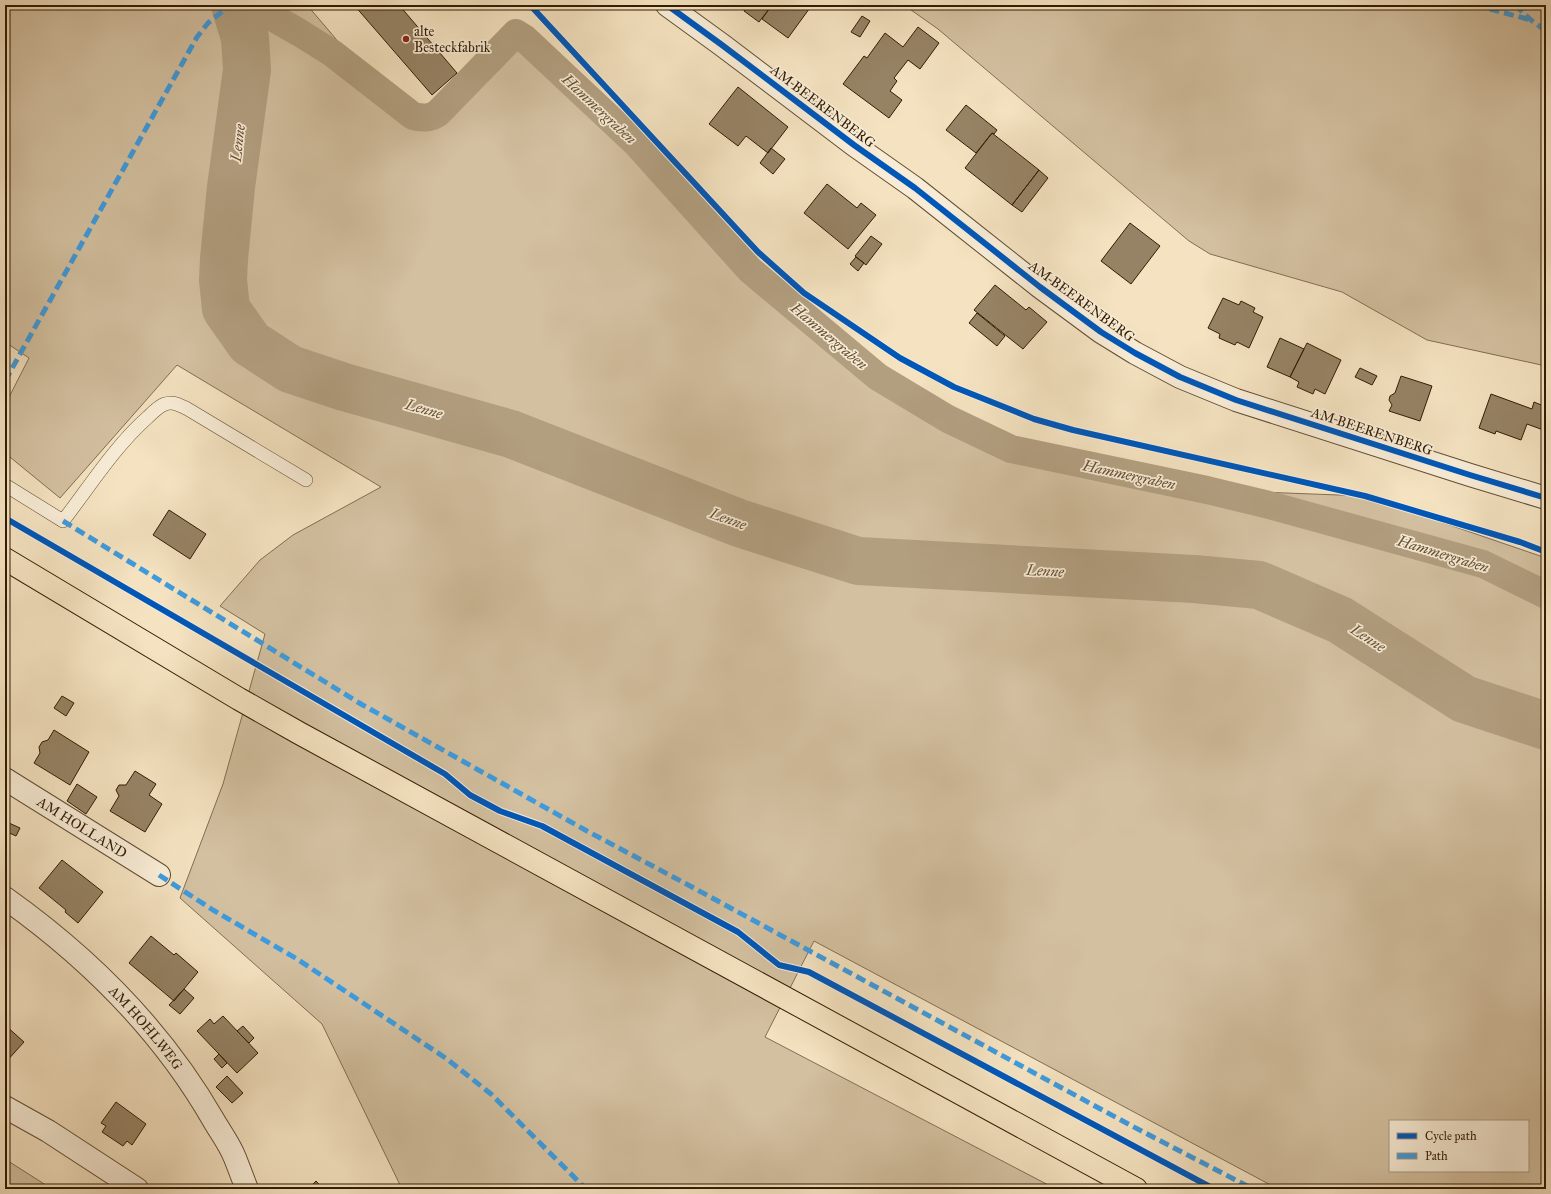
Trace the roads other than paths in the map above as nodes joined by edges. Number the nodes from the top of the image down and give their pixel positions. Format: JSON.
{"nodes":[{"id":1,"x":667,"y":5,"type":"edge"},
{"id":2,"x":306,"y":480,"type":"dead end"},
{"id":3,"x":5,"y":485,"type":"edge"},
{"id":4,"x":1546,"y":498,"type":"edge"},
{"id":5,"x":5,"y":559,"type":"edge"},
{"id":6,"x":5,"y":779,"type":"edge"},
{"id":7,"x":159,"y":875,"type":"dead end"},
{"id":8,"x":5,"y":898,"type":"edge"},
{"id":9,"x":5,"y":1107,"type":"edge"},
{"id":10,"x":137,"y":1189,"type":"edge"},
{"id":11,"x":247,"y":1189,"type":"edge"},
{"id":12,"x":1136,"y":1189,"type":"edge"}],
"edges":[{"from":1,"to":4,"type":"street","name":"AM BEERENBERG"},
{"from":2,"to":3,"type":"lane"},
{"from":5,"to":12,"type":"main road"},
{"from":6,"to":7,"type":"street","name":"AM HOLLAND"},
{"from":8,"to":11,"type":"street","name":"AM HOHLWEG"},
{"from":9,"to":10,"type":"street"}]}
